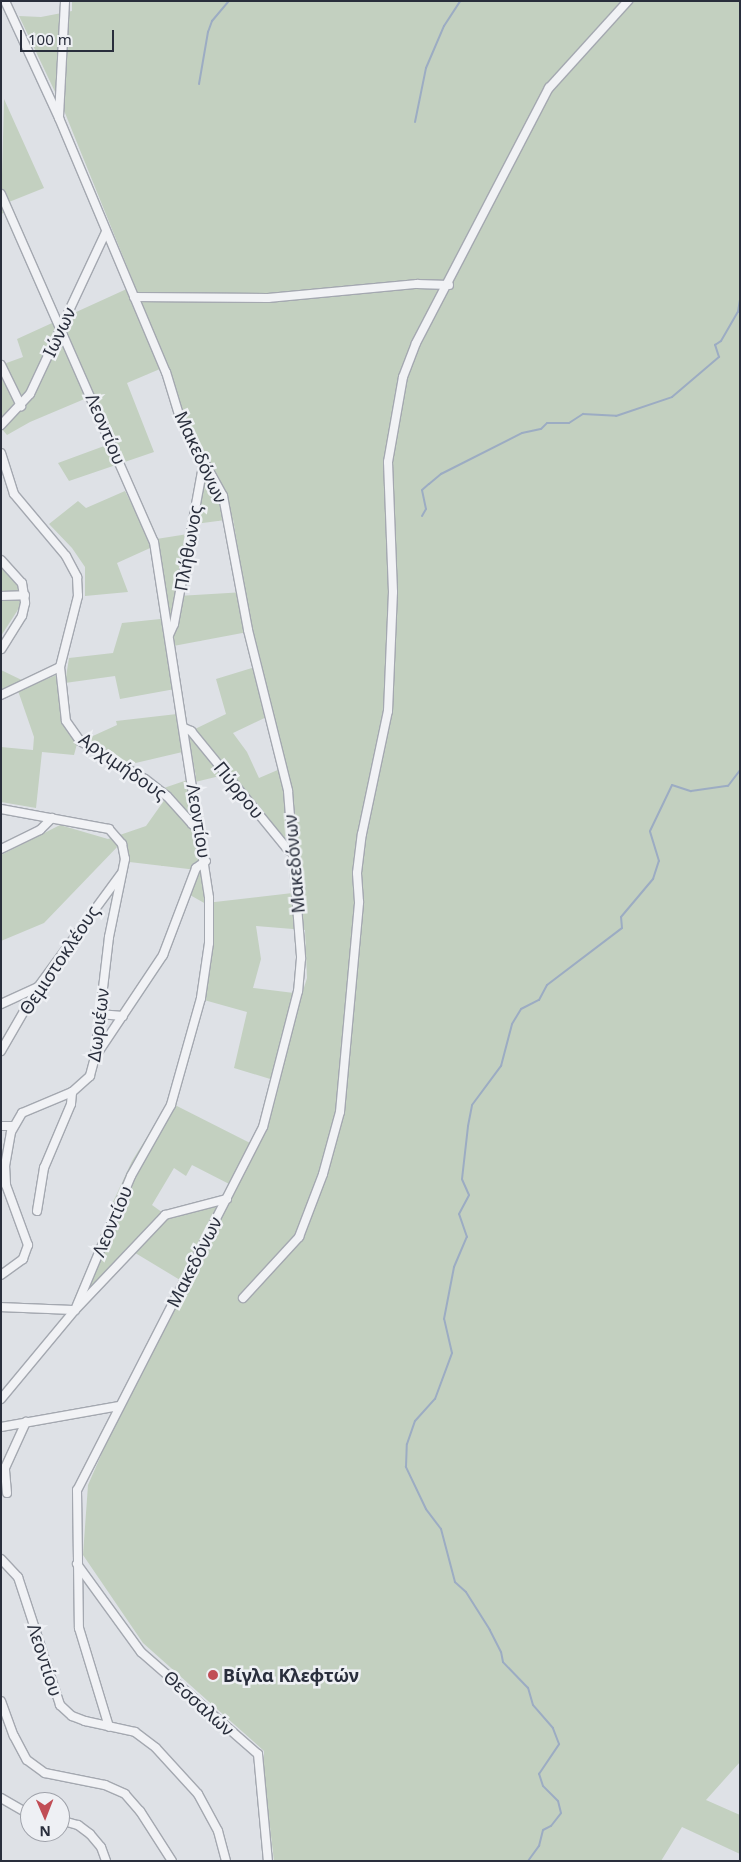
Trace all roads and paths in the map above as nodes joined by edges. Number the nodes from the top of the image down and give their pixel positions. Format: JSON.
{"nodes":[{"id":1,"x":5,"y":1,"type":"edge"},
{"id":2,"x":66,"y":1,"type":"edge"},
{"id":3,"x":628,"y":1,"type":"edge"},
{"id":4,"x":59,"y":118,"type":"junction"},
{"id":5,"x":1,"y":194,"type":"edge"},
{"id":6,"x":106,"y":232,"type":"junction"},
{"id":7,"x":449,"y":285,"type":"junction"},
{"id":8,"x":134,"y":297,"type":"junction"},
{"id":9,"x":61,"y":326,"type":"junction"},
{"id":10,"x":1,"y":366,"type":"edge"},
{"id":11,"x":20,"y":406,"type":"junction"},
{"id":12,"x":1,"y":426,"type":"edge"},
{"id":13,"x":1,"y":453,"type":"edge"},
{"id":14,"x":204,"y":460,"type":"junction"},
{"id":15,"x":1,"y":560,"type":"edge"},
{"id":16,"x":1,"y":596,"type":"edge"},
{"id":17,"x":25,"y":596,"type":"junction"},
{"id":18,"x":169,"y":635,"type":"junction"},
{"id":19,"x":1,"y":649,"type":"edge"},
{"id":20,"x":60,"y":667,"type":"junction"},
{"id":21,"x":1,"y":695,"type":"edge"},
{"id":22,"x":184,"y":728,"type":"junction"},
{"id":23,"x":1,"y":809,"type":"edge"},
{"id":24,"x":52,"y":818,"type":"junction"},
{"id":25,"x":199,"y":827,"type":"junction"},
{"id":26,"x":1,"y":849,"type":"edge"},
{"id":27,"x":294,"y":850,"type":"junction"},
{"id":28,"x":206,"y":861,"type":"junction"},
{"id":29,"x":122,"y":873,"type":"junction"},
{"id":30,"x":38,"y":987,"type":"junction"},
{"id":31,"x":1,"y":1004,"type":"edge"},
{"id":32,"x":99,"y":1014,"type":"junction"},
{"id":33,"x":123,"y":1016,"type":"junction"},
{"id":34,"x":1,"y":1051,"type":"edge"},
{"id":35,"x":95,"y":1057,"type":"junction"},
{"id":36,"x":72,"y":1092,"type":"junction"},
{"id":37,"x":1,"y":1126,"type":"edge"},
{"id":38,"x":13,"y":1126,"type":"junction"},
{"id":39,"x":227,"y":1199,"type":"junction"},
{"id":40,"x":37,"y":1211,"type":"dead end"},
{"id":41,"x":1,"y":1275,"type":"edge"},
{"id":42,"x":242,"y":1298,"type":"dead end"},
{"id":43,"x":1,"y":1307,"type":"edge"},
{"id":44,"x":75,"y":1310,"type":"junction"},
{"id":45,"x":1,"y":1400,"type":"edge"},
{"id":46,"x":119,"y":1406,"type":"junction"},
{"id":47,"x":26,"y":1422,"type":"junction"},
{"id":48,"x":1,"y":1427,"type":"edge"},
{"id":49,"x":8,"y":1494,"type":"dead end"},
{"id":50,"x":1,"y":1559,"type":"edge"},
{"id":51,"x":77,"y":1564,"type":"junction"},
{"id":52,"x":1,"y":1701,"type":"edge"},
{"id":53,"x":109,"y":1727,"type":"junction"},
{"id":54,"x":1,"y":1798,"type":"edge"},
{"id":55,"x":20,"y":1808,"type":"edge"},
{"id":56,"x":70,"y":1823,"type":"edge"},
{"id":57,"x":106,"y":1861,"type":"edge"},
{"id":58,"x":172,"y":1861,"type":"edge"},
{"id":59,"x":226,"y":1861,"type":"edge"},
{"id":60,"x":268,"y":1861,"type":"edge"}],
"edges":[{"from":1,"to":4,"type":"street","name":"Μακεδόνων"},
{"from":2,"to":4,"type":"street"},
{"from":3,"to":7,"type":"street"},
{"from":4,"to":6,"type":"street","name":"Μακεδόνων"},
{"from":5,"to":9,"type":"street","name":"Λεοντίου"},
{"from":6,"to":8,"type":"street","name":"Μακεδόνων"},
{"from":6,"to":9,"type":"street","name":"Ιώνων"},
{"from":7,"to":8,"type":"street"},
{"from":7,"to":42,"type":"street"},
{"from":8,"to":14,"type":"street","name":"Μακεδόνων"},
{"from":9,"to":11,"type":"street","name":"Ιώνων"},
{"from":9,"to":18,"type":"street","name":"Λεοντίου"},
{"from":10,"to":11,"type":"street"},
{"from":11,"to":12,"type":"street","name":"Ιώνων"},
{"from":13,"to":20,"type":"street","name":"Αρχιμήδους"},
{"from":14,"to":18,"type":"street","name":"Πλήθωνος"},
{"from":14,"to":27,"type":"street","name":"Μακεδόνων"},
{"from":15,"to":17,"type":"street"},
{"from":16,"to":17,"type":"street"},
{"from":17,"to":19,"type":"street"},
{"from":18,"to":22,"type":"street","name":"Λεοντίου"},
{"from":20,"to":21,"type":"street"},
{"from":20,"to":25,"type":"street","name":"Αρχιμήδους"},
{"from":22,"to":25,"type":"street","name":"Λεοντίου"},
{"from":22,"to":27,"type":"street","name":"Πύρρου"},
{"from":23,"to":24,"type":"street","name":"Δωριέων"},
{"from":24,"to":26,"type":"street"},
{"from":24,"to":29,"type":"street","name":"Δωριέων"},
{"from":25,"to":28,"type":"street","name":"Λεοντίου"},
{"from":27,"to":39,"type":"street","name":"Μακεδόνων"},
{"from":28,"to":33,"type":"street"},
{"from":28,"to":44,"type":"street","name":"Λεοντίου"},
{"from":29,"to":30,"type":"street","name":"Θεμιστοκλέους"},
{"from":29,"to":32,"type":"street","name":"Δωριέων"},
{"from":30,"to":31,"type":"street"},
{"from":30,"to":34,"type":"street","name":"Θεμιστοκλέους"},
{"from":32,"to":33,"type":"street"},
{"from":32,"to":35,"type":"street","name":"Δωριέων"},
{"from":33,"to":35,"type":"street"},
{"from":35,"to":36,"type":"street","name":"Δωριέων"},
{"from":36,"to":38,"type":"street","name":"Δωριέων"},
{"from":36,"to":40,"type":"street"},
{"from":37,"to":38,"type":"street"},
{"from":38,"to":41,"type":"street"},
{"from":39,"to":44,"type":"street","name":"Λεοντίου"},
{"from":39,"to":46,"type":"street","name":"Μακεδόνων"},
{"from":43,"to":44,"type":"street"},
{"from":44,"to":45,"type":"street","name":"Λεοντίου"},
{"from":46,"to":47,"type":"street"},
{"from":46,"to":51,"type":"street","name":"Μακεδόνων"},
{"from":47,"to":48,"type":"street"},
{"from":47,"to":49,"type":"street"},
{"from":50,"to":53,"type":"street","name":"Λεοντίου"},
{"from":51,"to":53,"type":"street","name":"Μακεδόνων"},
{"from":51,"to":60,"type":"street","name":"Θεσσαλών"},
{"from":52,"to":58,"type":"street"},
{"from":53,"to":59,"type":"street","name":"Λεοντίου"},
{"from":54,"to":55,"type":"street"},
{"from":56,"to":57,"type":"street"}]}
